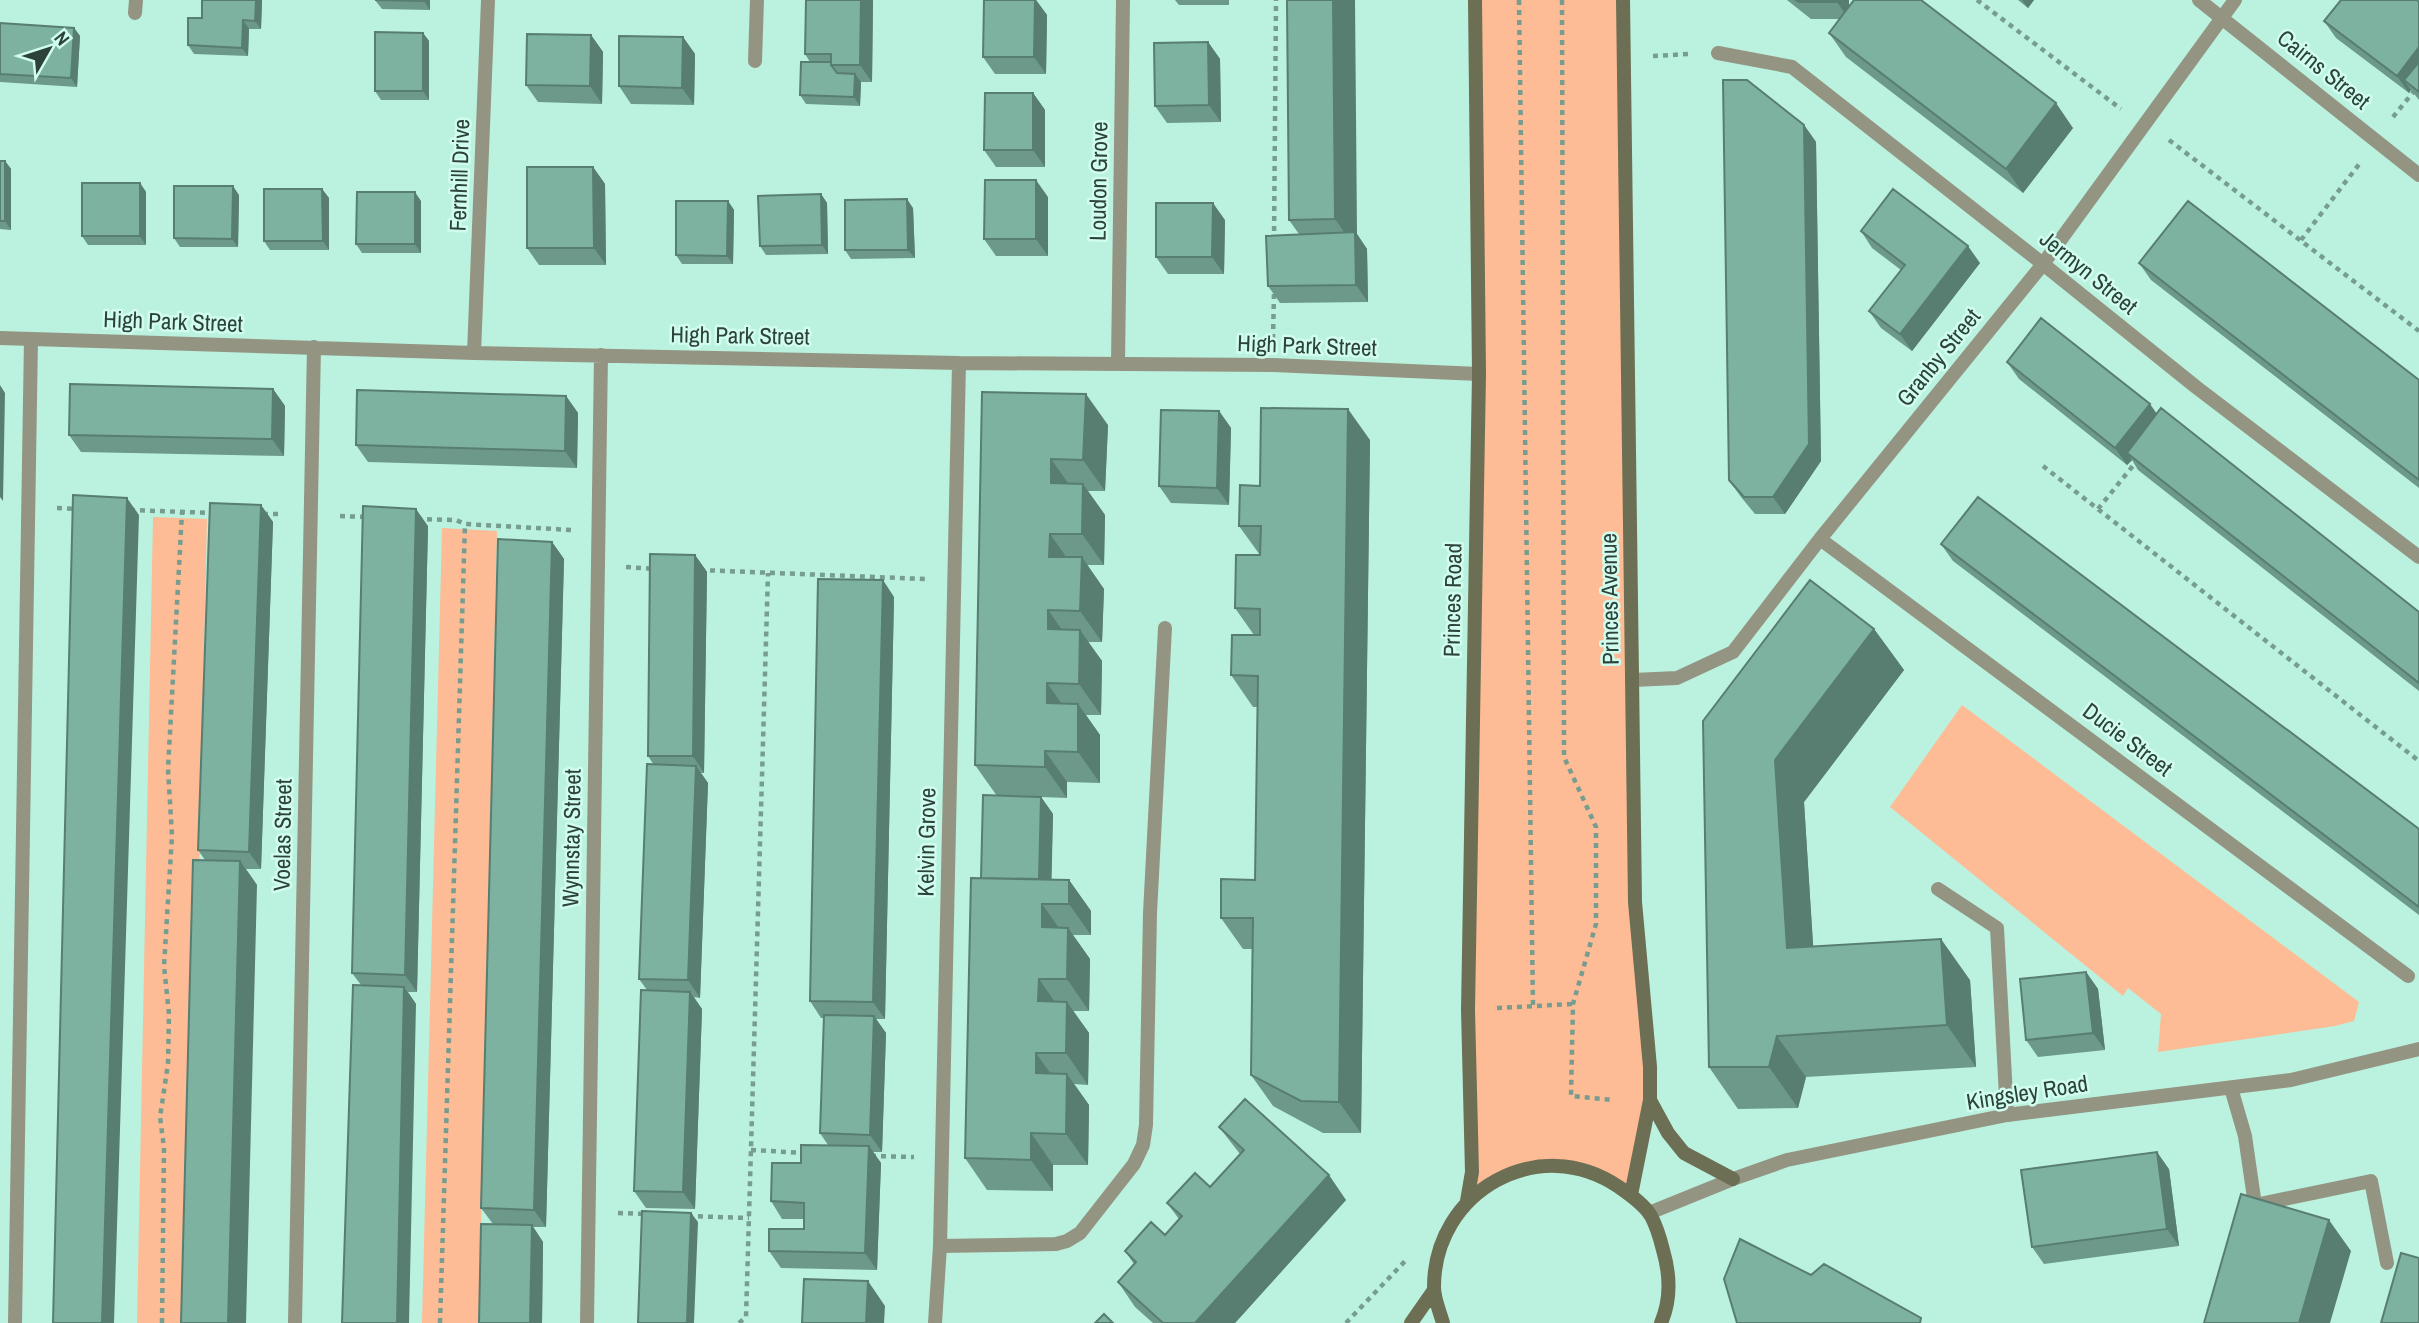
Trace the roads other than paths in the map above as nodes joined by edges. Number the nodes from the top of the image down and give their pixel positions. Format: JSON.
{"nodes":[{"id":1,"x":488,"y":0,"type":"edge"},
{"id":2,"x":757,"y":0,"type":"edge"},
{"id":3,"x":1123,"y":0,"type":"edge"},
{"id":4,"x":1475,"y":0,"type":"edge"},
{"id":5,"x":1623,"y":0,"type":"edge"},
{"id":6,"x":2199,"y":0,"type":"edge"},
{"id":7,"x":2235,"y":0,"type":"edge"},
{"id":8,"x":2221,"y":17,"type":"junction"},
{"id":9,"x":1718,"y":53,"type":"road end"},
{"id":10,"x":755,"y":61,"type":"dead end"},
{"id":11,"x":2419,"y":175,"type":"edge"},
{"id":12,"x":2043,"y":264,"type":"junction"},
{"id":13,"x":0,"y":338,"type":"edge"},
{"id":14,"x":31,"y":339,"type":"junction"},
{"id":15,"x":314,"y":347,"type":"junction"},
{"id":16,"x":474,"y":353,"type":"junction"},
{"id":17,"x":601,"y":355,"type":"junction"},
{"id":18,"x":1118,"y":362,"type":"junction"},
{"id":19,"x":959,"y":363,"type":"junction"},
{"id":20,"x":1479,"y":374,"type":"junction"},
{"id":21,"x":1820,"y":539,"type":"junction"},
{"id":22,"x":2419,"y":556,"type":"edge"},
{"id":23,"x":1165,"y":628,"type":"dead end"},
{"id":24,"x":1633,"y":680,"type":"junction"},
{"id":25,"x":1938,"y":889,"type":"dead end"},
{"id":26,"x":2408,"y":976,"type":"dead end"},
{"id":27,"x":2419,"y":1049,"type":"edge"},
{"id":28,"x":2231,"y":1088,"type":"junction"},
{"id":29,"x":1650,"y":1100,"type":"junction"},
{"id":30,"x":2007,"y":1115,"type":"junction"},
{"id":31,"x":1733,"y":1179,"type":"junction"},
{"id":32,"x":1630,"y":1195,"type":"junction"},
{"id":33,"x":1467,"y":1201,"type":"junction"},
{"id":34,"x":1649,"y":1213,"type":"junction"},
{"id":35,"x":940,"y":1246,"type":"junction"},
{"id":36,"x":2387,"y":1263,"type":"dead end"},
{"id":37,"x":1434,"y":1290,"type":"junction"},
{"id":38,"x":15,"y":1323,"type":"edge"},
{"id":39,"x":295,"y":1323,"type":"edge"},
{"id":40,"x":587,"y":1323,"type":"edge"},
{"id":41,"x":935,"y":1323,"type":"edge"},
{"id":42,"x":1411,"y":1323,"type":"edge"},
{"id":43,"x":1443,"y":1323,"type":"edge"},
{"id":44,"x":1661,"y":1323,"type":"edge"}],
"edges":[{"from":1,"to":16,"type":"street","name":"Fernhill Drive"},
{"from":2,"to":10,"type":"street"},
{"from":3,"to":18,"type":"street","name":"Loudon Grove"},
{"from":4,"to":20,"type":"main road","name":"Princes Road"},
{"from":5,"to":24,"type":"main road","name":"Princes Avenue"},
{"from":6,"to":8,"type":"street","name":"Cairns Street"},
{"from":7,"to":8,"type":"street","name":"Granby Street"},
{"from":8,"to":11,"type":"street","name":"Cairns Street"},
{"from":8,"to":12,"type":"street","name":"Granby Street"},
{"from":9,"to":12,"type":"street","name":"Jermyn Street"},
{"from":12,"to":21,"type":"street","name":"Granby Street"},
{"from":12,"to":22,"type":"street","name":"Jermyn Street"},
{"from":13,"to":14,"type":"street","name":"High Park Street"},
{"from":14,"to":15,"type":"street","name":"High Park Street"},
{"from":14,"to":38,"type":"street"},
{"from":15,"to":16,"type":"street","name":"High Park Street"},
{"from":15,"to":39,"type":"street","name":"Voelas Street"},
{"from":16,"to":17,"type":"street","name":"High Park Street"},
{"from":17,"to":19,"type":"street","name":"High Park Street"},
{"from":17,"to":40,"type":"street","name":"Wynnstay Street"},
{"from":18,"to":19,"type":"street","name":"High Park Street"},
{"from":18,"to":20,"type":"street","name":"High Park Street"},
{"from":19,"to":35,"type":"street","name":"Kelvin Grove"},
{"from":20,"to":33,"type":"main road","name":"Princes Road"},
{"from":21,"to":24,"type":"street","name":"Granby Street"},
{"from":21,"to":26,"type":"street","name":"Ducie Street"},
{"from":23,"to":35,"type":"street"},
{"from":24,"to":29,"type":"main road","name":"Princes Avenue"},
{"from":25,"to":30,"type":"street"},
{"from":27,"to":28,"type":"street","name":"Kingsley Road"},
{"from":28,"to":30,"type":"street","name":"Kingsley Road"},
{"from":28,"to":36,"type":"street"},
{"from":29,"to":31,"type":"main road"},
{"from":29,"to":32,"type":"main road","name":"Princes Avenue"},
{"from":30,"to":31,"type":"street","name":"Kingsley Road"},
{"from":31,"to":34,"type":"street","name":"Kingsley Road"},
{"from":32,"to":33,"type":"main road"},
{"from":32,"to":34,"type":"main road"},
{"from":33,"to":37,"type":"main road"},
{"from":34,"to":44,"type":"main road"},
{"from":35,"to":41,"type":"street","name":"Kelvin Grove"},
{"from":37,"to":42,"type":"main road"},
{"from":37,"to":43,"type":"main road"}]}
